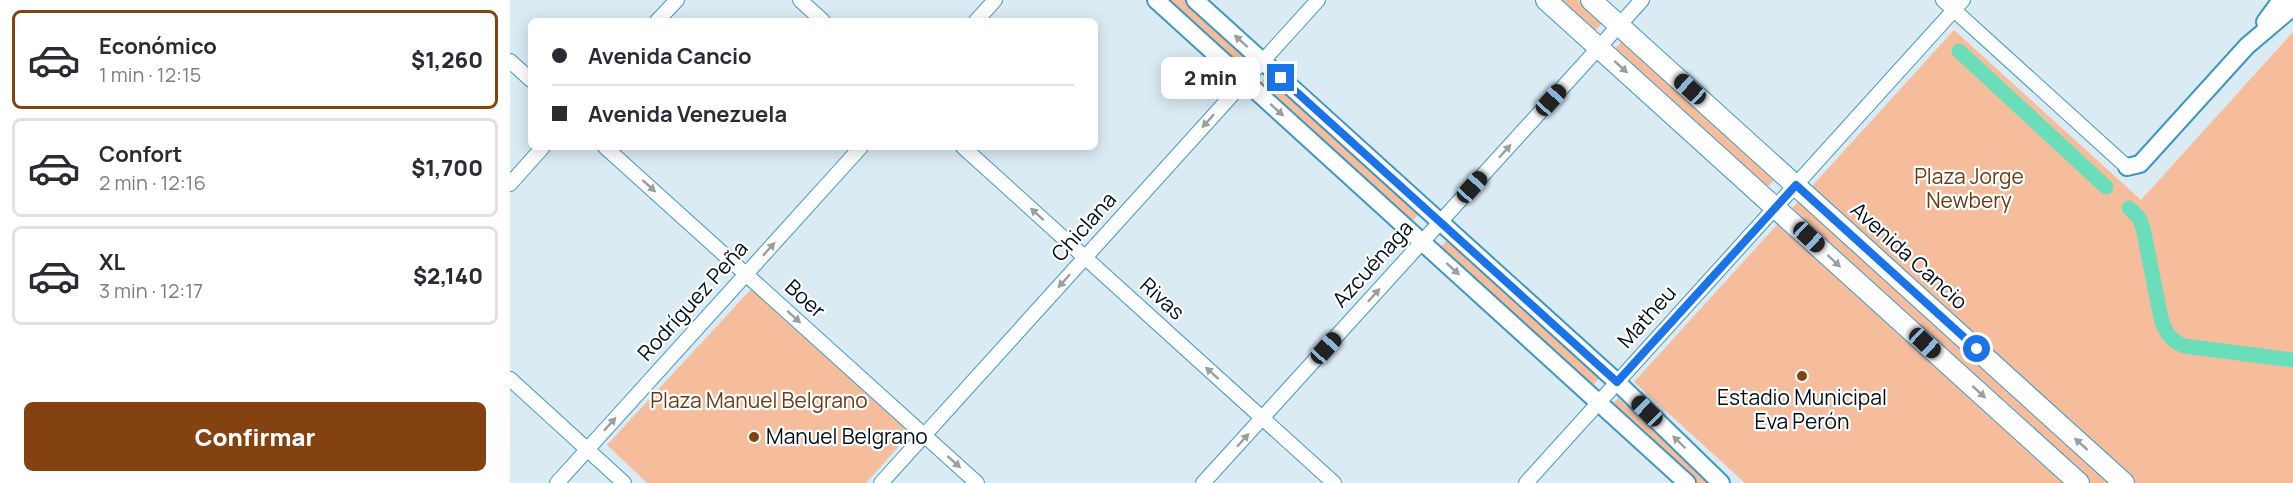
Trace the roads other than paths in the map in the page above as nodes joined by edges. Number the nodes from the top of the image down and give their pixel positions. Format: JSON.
{"nodes":[{"id":1,"x":676,"y":0,"type":"edge"},
{"id":2,"x":800,"y":0,"type":"edge"},
{"id":3,"x":995,"y":0,"type":"edge"},
{"id":4,"x":1156,"y":0,"type":"edge"},
{"id":5,"x":1195,"y":0,"type":"edge"},
{"id":6,"x":1318,"y":0,"type":"edge"},
{"id":7,"x":1546,"y":0,"type":"edge"},
{"id":8,"x":1591,"y":0,"type":"edge"},
{"id":9,"x":1642,"y":0,"type":"edge"},
{"id":10,"x":1943,"y":0,"type":"edge"},
{"id":11,"x":2281,"y":0,"type":"edge"},
{"id":12,"x":1959,"y":5,"type":"edge"},
{"id":13,"x":2293,"y":7,"type":"edge"},
{"id":14,"x":660,"y":18,"type":"edge"},
{"id":15,"x":820,"y":18,"type":"edge"},
{"id":16,"x":979,"y":18,"type":"edge"},
{"id":17,"x":1619,"y":25,"type":"junction"},
{"id":18,"x":2247,"y":46,"type":"junction"},
{"id":19,"x":1599,"y":47,"type":"junction"},
{"id":20,"x":510,"y":61,"type":"edge"},
{"id":21,"x":1263,"y":61,"type":"junction"},
{"id":22,"x":528,"y":77,"type":"edge"},
{"id":23,"x":1245,"y":81,"type":"junction"},
{"id":24,"x":540,"y":150,"type":"edge"},
{"id":25,"x":609,"y":150,"type":"edge"},
{"id":26,"x":858,"y":150,"type":"edge"},
{"id":27,"x":966,"y":150,"type":"edge"},
{"id":28,"x":2127,"y":166,"type":"joint"},
{"id":29,"x":510,"y":184,"type":"edge"},
{"id":30,"x":1796,"y":185,"type":"junction"},
{"id":31,"x":1776,"y":207,"type":"junction"},
{"id":32,"x":1440,"y":222,"type":"junction"},
{"id":33,"x":1423,"y":242,"type":"junction"},
{"id":34,"x":1085,"y":258,"type":"junction"},
{"id":35,"x":746,"y":274,"type":"junction"},
{"id":36,"x":510,"y":380,"type":"edge"},
{"id":37,"x":1617,"y":382,"type":"junction"},
{"id":38,"x":1600,"y":402,"type":"junction"},
{"id":39,"x":1262,"y":418,"type":"junction"},
{"id":40,"x":924,"y":435,"type":"junction"},
{"id":41,"x":587,"y":449,"type":"junction"},
{"id":42,"x":557,"y":483,"type":"edge"},
{"id":43,"x":624,"y":483,"type":"edge"},
{"id":44,"x":880,"y":483,"type":"edge"},
{"id":45,"x":977,"y":483,"type":"edge"},
{"id":46,"x":1203,"y":483,"type":"edge"},
{"id":47,"x":1334,"y":483,"type":"edge"},
{"id":48,"x":1526,"y":483,"type":"edge"},
{"id":49,"x":1687,"y":483,"type":"edge"},
{"id":50,"x":1721,"y":483,"type":"edge"},
{"id":51,"x":2079,"y":483,"type":"edge"},
{"id":52,"x":2124,"y":483,"type":"edge"}],
"edges":[{"from":1,"to":14,"type":"street"},
{"from":2,"to":15,"type":"street"},
{"from":3,"to":16,"type":"street"},
{"from":4,"to":23,"type":"street"},
{"from":21,"to":5,"type":"street","one_way":true},
{"from":6,"to":21,"type":"street","name":"Chiclana"},
{"from":7,"to":19,"type":"main road"},
{"from":8,"to":17,"type":"main road","name":"Avenida Cancio"},
{"from":9,"to":17,"type":"street","name":"Azcuénaga"},
{"from":10,"to":12,"type":"street"},
{"from":11,"to":18,"type":"street"},
{"from":12,"to":28,"type":"street"},
{"from":12,"to":30,"type":"street","name":"Matheu"},
{"from":13,"to":18,"type":"street"},
{"from":17,"to":19,"type":"street","name":"Azcuénaga"},
{"from":17,"to":30,"type":"main road","name":"Avenida Cancio"},
{"from":18,"to":28,"type":"street"},
{"from":19,"to":31,"type":"main road","one_way":true},
{"from":32,"to":19,"type":"street","name":"Azcuénaga","one_way":true},
{"from":20,"to":22,"type":"street"},
{"from":21,"to":23,"type":"street","name":"Chiclana"},
{"from":21,"to":32,"type":"street"},
{"from":23,"to":33,"type":"street","one_way":true},
{"from":23,"to":34,"type":"street","name":"Chiclana","one_way":true},
{"from":24,"to":29,"type":"street"},
{"from":25,"to":35,"type":"street","name":"Boer","one_way":true},
{"from":35,"to":26,"type":"street","name":"Rodríguez Peña","one_way":true},
{"from":34,"to":27,"type":"street","name":"Rivas","one_way":true},
{"from":30,"to":31,"type":"street","name":"Matheu"},
{"from":52,"to":30,"type":"main road","name":"Avenida Cancio","one_way":true},
{"from":31,"to":37,"type":"street","name":"Matheu"},
{"from":31,"to":51,"type":"main road","one_way":true},
{"from":32,"to":33,"type":"street","name":"Azcuénaga"},
{"from":32,"to":37,"type":"street"},
{"from":33,"to":38,"type":"street","one_way":true},
{"from":39,"to":33,"type":"street","name":"Azcuénaga","one_way":true},
{"from":39,"to":34,"type":"street","name":"Rivas","one_way":true},
{"from":34,"to":40,"type":"street","name":"Chiclana","one_way":true},
{"from":35,"to":40,"type":"street","name":"Boer","one_way":true},
{"from":41,"to":35,"type":"street","name":"Rodríguez Peña","one_way":true},
{"from":36,"to":41,"type":"street"},
{"from":37,"to":38,"type":"street","name":"Matheu"},
{"from":50,"to":37,"type":"street","one_way":true},
{"from":38,"to":48,"type":"street","name":"Matheu"},
{"from":38,"to":49,"type":"street"},
{"from":46,"to":39,"type":"street","name":"Azcuénaga","one_way":true},
{"from":39,"to":47,"type":"street","name":"Rivas"},
{"from":40,"to":44,"type":"street","name":"Chiclana"},
{"from":40,"to":45,"type":"street","name":"Boer","one_way":true},
{"from":41,"to":42,"type":"street","name":"Rodríguez Peña"},
{"from":41,"to":43,"type":"street"}]}
